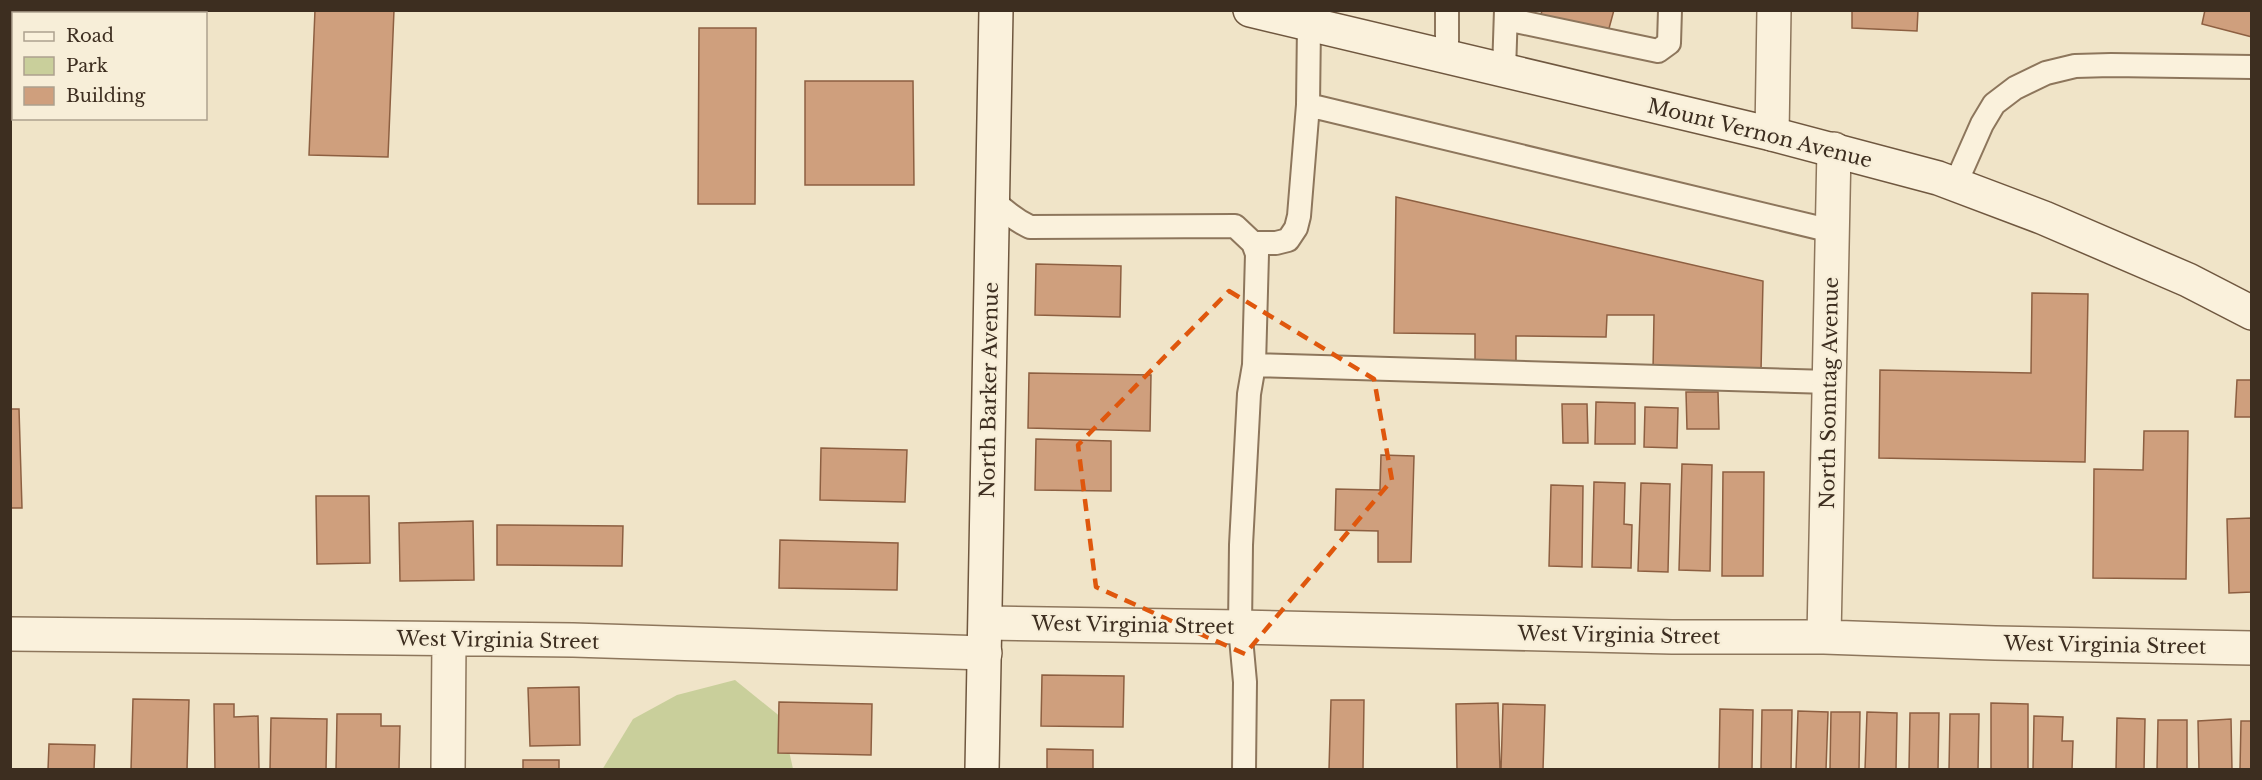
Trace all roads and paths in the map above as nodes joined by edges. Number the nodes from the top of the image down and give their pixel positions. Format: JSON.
{"nodes":[{"id":1,"x":996,"y":10,"type":"edge"},
{"id":2,"x":1250,"y":10,"type":"edge"},
{"id":3,"x":1447,"y":10,"type":"edge"},
{"id":4,"x":1670,"y":10,"type":"edge"},
{"id":5,"x":1774,"y":10,"type":"edge"},
{"id":6,"x":1506,"y":15,"type":"edge"},
{"id":7,"x":1309,"y":25,"type":"junction"},
{"id":8,"x":1447,"y":58,"type":"junction"},
{"id":9,"x":2252,"y":68,"type":"edge"},
{"id":10,"x":1504,"y":71,"type":"junction"},
{"id":11,"x":1308,"y":105,"type":"junction"},
{"id":12,"x":1772,"y":134,"type":"junction"},
{"id":13,"x":1834,"y":149,"type":"junction"},
{"id":14,"x":1955,"y":185,"type":"junction"},
{"id":15,"x":992,"y":199,"type":"junction"},
{"id":16,"x":1832,"y":231,"type":"junction"},
{"id":17,"x":1254,"y":243,"type":"junction"},
{"id":18,"x":2252,"y":313,"type":"edge"},
{"id":19,"x":1254,"y":365,"type":"junction"},
{"id":20,"x":1829,"y":382,"type":"junction"},
{"id":21,"x":1240,"y":627,"type":"junction"},
{"id":22,"x":10,"y":634,"type":"edge"},
{"id":23,"x":1824,"y":637,"type":"junction"},
{"id":24,"x":985,"y":638,"type":"junction"},
{"id":25,"x":449,"y":640,"type":"junction"},
{"id":26,"x":2252,"y":648,"type":"edge"},
{"id":27,"x":448,"y":770,"type":"edge"},
{"id":28,"x":982,"y":770,"type":"edge"},
{"id":29,"x":1244,"y":770,"type":"edge"}],
"edges":[{"from":1,"to":15,"type":"street","name":"North Barker Avenue"},
{"from":2,"to":7,"type":"street","name":"Mount Vernon Avenue"},
{"from":3,"to":8,"type":"lane"},
{"from":4,"to":6,"type":"lane"},
{"from":5,"to":12,"type":"street"},
{"from":6,"to":10,"type":"lane"},
{"from":7,"to":8,"type":"street","name":"Mount Vernon Avenue"},
{"from":7,"to":11,"type":"lane"},
{"from":8,"to":10,"type":"street","name":"Mount Vernon Avenue"},
{"from":9,"to":14,"type":"lane"},
{"from":10,"to":12,"type":"street","name":"Mount Vernon Avenue"},
{"from":11,"to":16,"type":"lane"},
{"from":11,"to":17,"type":"lane"},
{"from":12,"to":13,"type":"street","name":"Mount Vernon Avenue"},
{"from":13,"to":14,"type":"street","name":"Mount Vernon Avenue"},
{"from":13,"to":16,"type":"street","name":"North Sonntag Avenue"},
{"from":14,"to":18,"type":"street","name":"Mount Vernon Avenue"},
{"from":15,"to":17,"type":"lane"},
{"from":15,"to":24,"type":"street","name":"North Barker Avenue"},
{"from":16,"to":20,"type":"street","name":"North Sonntag Avenue"},
{"from":17,"to":19,"type":"lane"},
{"from":19,"to":20,"type":"lane"},
{"from":19,"to":21,"type":"lane"},
{"from":20,"to":23,"type":"street","name":"North Sonntag Avenue"},
{"from":21,"to":23,"type":"street","name":"West Virginia Street"},
{"from":21,"to":24,"type":"street","name":"West Virginia Street"},
{"from":21,"to":29,"type":"lane"},
{"from":22,"to":25,"type":"street","name":"West Virginia Street"},
{"from":23,"to":26,"type":"street","name":"West Virginia Street"},
{"from":24,"to":25,"type":"street","name":"West Virginia Street"},
{"from":24,"to":28,"type":"street","name":"North Barker Avenue"},
{"from":25,"to":27,"type":"street"}]}
